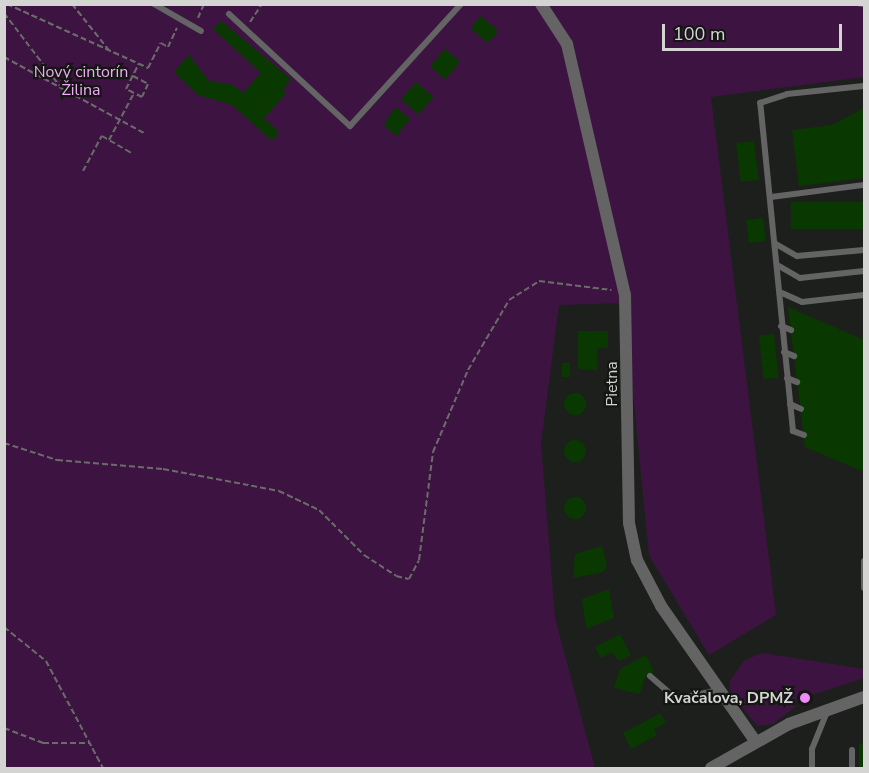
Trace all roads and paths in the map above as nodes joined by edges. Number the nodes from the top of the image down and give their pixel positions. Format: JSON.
{"nodes":[{"id":1,"x":7,"y":4,"type":"edge"},
{"id":2,"x":72,"y":4,"type":"edge"},
{"id":3,"x":154,"y":4,"type":"edge"},
{"id":4,"x":204,"y":4,"type":"edge"},
{"id":5,"x":262,"y":4,"type":"edge"},
{"id":6,"x":461,"y":4,"type":"edge"},
{"id":7,"x":541,"y":4,"type":"edge"},
{"id":8,"x":849,"y":4,"type":"edge"},
{"id":9,"x":864,"y":6,"type":"edge"},
{"id":10,"x":4,"y":13,"type":"edge"},
{"id":11,"x":228,"y":15,"type":"dead end"},
{"id":12,"x":181,"y":20,"type":"junction"},
{"id":13,"x":194,"y":27,"type":"junction"},
{"id":14,"x":245,"y":29,"type":"junction"},
{"id":15,"x":201,"y":31,"type":"dead end"},
{"id":16,"x":109,"y":51,"type":"junction"},
{"id":17,"x":4,"y":57,"type":"edge"},
{"id":18,"x":139,"y":64,"type":"junction"},
{"id":19,"x":133,"y":76,"type":"junction"},
{"id":20,"x":864,"y":86,"type":"edge"},
{"id":21,"x":61,"y":87,"type":"junction"},
{"id":22,"x":134,"y":93,"type":"junction"},
{"id":23,"x":120,"y":119,"type":"junction"},
{"id":24,"x":144,"y":133,"type":"dead end"},
{"id":25,"x":109,"y":140,"type":"junction"},
{"id":26,"x":132,"y":153,"type":"dead end"},
{"id":27,"x":83,"y":171,"type":"dead end"},
{"id":28,"x":864,"y":185,"type":"edge"},
{"id":29,"x":771,"y":197,"type":"junction"},
{"id":30,"x":776,"y":244,"type":"junction"},
{"id":31,"x":864,"y":250,"type":"edge"},
{"id":32,"x":779,"y":266,"type":"junction"},
{"id":33,"x":864,"y":271,"type":"edge"},
{"id":34,"x":782,"y":293,"type":"junction"},
{"id":35,"x":625,"y":295,"type":"junction"},
{"id":36,"x":864,"y":295,"type":"edge"},
{"id":37,"x":781,"y":326,"type":"junction"},
{"id":38,"x":791,"y":330,"type":"dead end"},
{"id":39,"x":784,"y":352,"type":"junction"},
{"id":40,"x":794,"y":356,"type":"dead end"},
{"id":41,"x":787,"y":378,"type":"junction"},
{"id":42,"x":797,"y":382,"type":"dead end"},
{"id":43,"x":790,"y":404,"type":"junction"},
{"id":44,"x":801,"y":409,"type":"dead end"},
{"id":45,"x":804,"y":435,"type":"dead end"},
{"id":46,"x":4,"y":443,"type":"edge"},
{"id":47,"x":864,"y":561,"type":"edge"},
{"id":48,"x":864,"y":583,"type":"edge"},
{"id":49,"x":4,"y":627,"type":"edge"},
{"id":50,"x":650,"y":676,"type":"dead end"},
{"id":51,"x":719,"y":690,"type":"junction"},
{"id":52,"x":864,"y":698,"type":"edge"},
{"id":53,"x":828,"y":709,"type":"junction"},
{"id":54,"x":4,"y":728,"type":"edge"},
{"id":55,"x":756,"y":742,"type":"junction"},
{"id":56,"x":90,"y":743,"type":"junction"},
{"id":57,"x":852,"y":750,"type":"dead end"},
{"id":58,"x":103,"y":768,"type":"edge"},
{"id":59,"x":711,"y":768,"type":"edge"},
{"id":60,"x":812,"y":768,"type":"edge"},
{"id":61,"x":852,"y":768,"type":"edge"}],
"edges":[{"from":1,"to":16,"type":"path"},
{"from":2,"to":16,"type":"path"},
{"from":3,"to":12,"type":"lane"},
{"from":4,"to":13,"type":"path"},
{"from":5,"to":14,"type":"path"},
{"from":6,"to":14,"type":"lane"},
{"from":7,"to":35,"type":"street","name":"Pietna"},
{"from":8,"to":9,"type":"path"},
{"from":10,"to":21,"type":"path"},
{"from":11,"to":14,"type":"lane"},
{"from":12,"to":13,"type":"lane"},
{"from":12,"to":18,"type":"path"},
{"from":13,"to":15,"type":"lane"},
{"from":16,"to":18,"type":"path"},
{"from":17,"to":21,"type":"path"},
{"from":18,"to":19,"type":"path"},
{"from":19,"to":22,"type":"path"},
{"from":19,"to":22,"type":"path"},
{"from":20,"to":29,"type":"lane"},
{"from":21,"to":23,"type":"path"},
{"from":22,"to":23,"type":"path"},
{"from":23,"to":24,"type":"path"},
{"from":23,"to":25,"type":"path"},
{"from":25,"to":26,"type":"path"},
{"from":25,"to":27,"type":"path"},
{"from":28,"to":29,"type":"lane"},
{"from":29,"to":30,"type":"lane"},
{"from":30,"to":31,"type":"lane"},
{"from":30,"to":32,"type":"lane"},
{"from":32,"to":33,"type":"lane"},
{"from":32,"to":34,"type":"lane"},
{"from":34,"to":36,"type":"lane"},
{"from":34,"to":37,"type":"lane"},
{"from":35,"to":46,"type":"path"},
{"from":35,"to":51,"type":"street","name":"Pietna"},
{"from":37,"to":38,"type":"lane"},
{"from":37,"to":39,"type":"lane"},
{"from":39,"to":40,"type":"lane"},
{"from":39,"to":41,"type":"lane"},
{"from":41,"to":42,"type":"lane"},
{"from":41,"to":43,"type":"lane"},
{"from":43,"to":44,"type":"lane"},
{"from":43,"to":45,"type":"lane"},
{"from":47,"to":48,"type":"lane"},
{"from":49,"to":56,"type":"path"},
{"from":50,"to":51,"type":"lane"},
{"from":51,"to":55,"type":"street","name":"Pietna"},
{"from":52,"to":53,"type":"street"},
{"from":53,"to":55,"type":"street"},
{"from":53,"to":60,"type":"lane"},
{"from":54,"to":56,"type":"path"},
{"from":55,"to":59,"type":"street"},
{"from":56,"to":58,"type":"path"},
{"from":57,"to":61,"type":"lane"}]}
